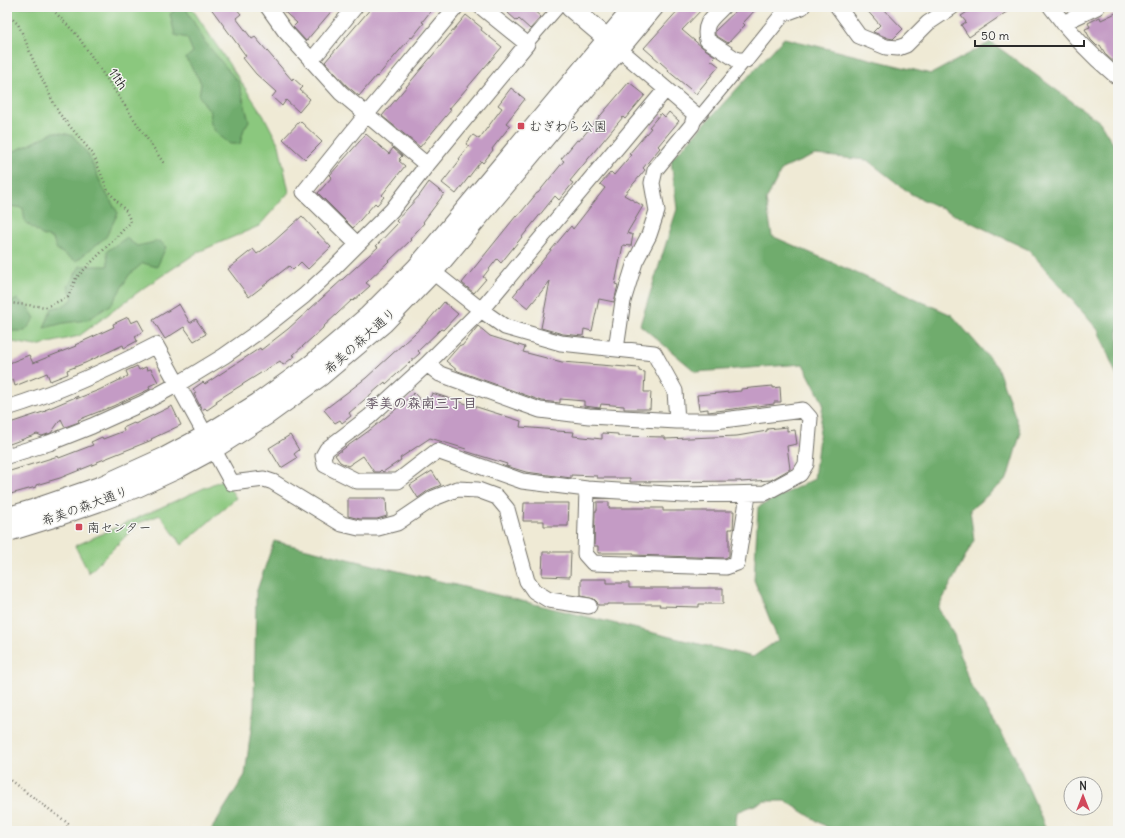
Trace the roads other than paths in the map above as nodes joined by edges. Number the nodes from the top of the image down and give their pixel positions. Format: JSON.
{"nodes":[{"id":1,"x":268,"y":7,"type":"edge"},
{"id":2,"x":355,"y":7,"type":"edge"},
{"id":3,"x":456,"y":7,"type":"edge"},
{"id":4,"x":481,"y":7,"type":"edge"},
{"id":5,"x":559,"y":7,"type":"edge"},
{"id":6,"x":570,"y":7,"type":"edge"},
{"id":7,"x":634,"y":7,"type":"edge"},
{"id":8,"x":654,"y":7,"type":"edge"},
{"id":9,"x":723,"y":7,"type":"edge"},
{"id":10,"x":802,"y":7,"type":"edge"},
{"id":11,"x":838,"y":7,"type":"edge"},
{"id":12,"x":952,"y":7,"type":"edge"},
{"id":13,"x":1051,"y":7,"type":"edge"},
{"id":14,"x":1097,"y":7,"type":"edge"},
{"id":15,"x":1063,"y":23,"type":"junction"},
{"id":16,"x":527,"y":44,"type":"junction"},
{"id":17,"x":613,"y":44,"type":"junction"},
{"id":18,"x":746,"y":60,"type":"junction"},
{"id":19,"x":311,"y":61,"type":"junction"},
{"id":20,"x":1118,"y":76,"type":"edge"},
{"id":21,"x":666,"y":89,"type":"junction"},
{"id":22,"x":366,"y":115,"type":"junction"},
{"id":23,"x":692,"y":125,"type":"junction"},
{"id":24,"x":427,"y":165,"type":"junction"},
{"id":25,"x":358,"y":244,"type":"junction"},
{"id":26,"x":433,"y":272,"type":"junction"},
{"id":27,"x":480,"y":310,"type":"junction"},
{"id":28,"x":616,"y":349,"type":"junction"},
{"id":29,"x":427,"y":364,"type":"junction"},
{"id":30,"x":178,"y":384,"type":"junction"},
{"id":31,"x":7,"y":408,"type":"edge"},
{"id":32,"x":677,"y":421,"type":"junction"},
{"id":33,"x":210,"y":442,"type":"junction"},
{"id":34,"x":7,"y":456,"type":"edge"},
{"id":35,"x":587,"y":489,"type":"junction"},
{"id":36,"x":748,"y":494,"type":"junction"},
{"id":37,"x":7,"y":517,"type":"edge"},
{"id":38,"x":7,"y":532,"type":"edge"},
{"id":39,"x":589,"y":606,"type":"dead end"}],
"edges":[{"from":1,"to":19,"type":"street"},
{"from":2,"to":19,"type":"street"},
{"from":3,"to":22,"type":"street"},
{"from":4,"to":16,"type":"street"},
{"from":5,"to":16,"type":"street"},
{"from":6,"to":17,"type":"street"},
{"from":7,"to":17,"type":"street"},
{"from":8,"to":17,"type":"street"},
{"from":9,"to":18,"type":"street"},
{"from":10,"to":18,"type":"street"},
{"from":11,"to":12,"type":"street"},
{"from":13,"to":15,"type":"street"},
{"from":14,"to":15,"type":"street"},
{"from":15,"to":20,"type":"street"},
{"from":16,"to":24,"type":"street"},
{"from":17,"to":21,"type":"street"},
{"from":17,"to":26,"type":"street","name":"希美の森大通り"},
{"from":17,"to":33,"type":"street","name":"希美の森大通り"},
{"from":18,"to":23,"type":"street"},
{"from":19,"to":22,"type":"street"},
{"from":21,"to":23,"type":"street"},
{"from":21,"to":27,"type":"street"},
{"from":22,"to":24,"type":"street"},
{"from":22,"to":25,"type":"street"},
{"from":23,"to":28,"type":"street"},
{"from":24,"to":25,"type":"street"},
{"from":25,"to":30,"type":"street"},
{"from":26,"to":27,"type":"street"},
{"from":26,"to":33,"type":"street","name":"希美の森大通り"},
{"from":27,"to":28,"type":"street"},
{"from":27,"to":29,"type":"street"},
{"from":28,"to":32,"type":"street"},
{"from":29,"to":32,"type":"street"},
{"from":29,"to":35,"type":"street"},
{"from":30,"to":31,"type":"street"},
{"from":30,"to":33,"type":"street"},
{"from":30,"to":34,"type":"street"},
{"from":32,"to":36,"type":"street"},
{"from":33,"to":37,"type":"street","name":"希美の森大通り"},
{"from":33,"to":38,"type":"street","name":"希美の森大通り"},
{"from":33,"to":39,"type":"street"},
{"from":35,"to":36,"type":"street"},
{"from":35,"to":36,"type":"street"}]}
